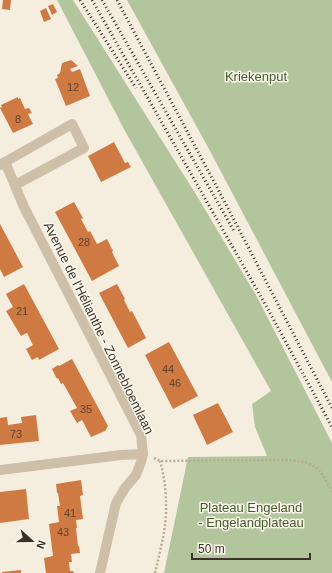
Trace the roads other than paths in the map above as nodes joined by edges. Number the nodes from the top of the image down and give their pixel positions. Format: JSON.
{"nodes":[{"id":1,"x":2,"y":164,"type":"edge"},
{"id":2,"x":15,"y":185,"type":"junction"},
{"id":3,"x":143,"y":454,"type":"junction"},
{"id":4,"x":0,"y":470,"type":"edge"},
{"id":5,"x":100,"y":573,"type":"edge"}],
"edges":[{"from":1,"to":2,"type":"street","name":"Avenue de l'Hélianthe - Zonnebloemlaan"},
{"from":1,"to":2,"type":"street","name":"Avenue de l'Hélianthe - Zonnebloemlaan"},
{"from":2,"to":3,"type":"street","name":"Avenue de l'Hélianthe - Zonnebloemlaan"},
{"from":3,"to":4,"type":"street"},
{"from":3,"to":5,"type":"street","name":"Avenue de l'Hélianthe - Zonnebloemlaan"}]}
